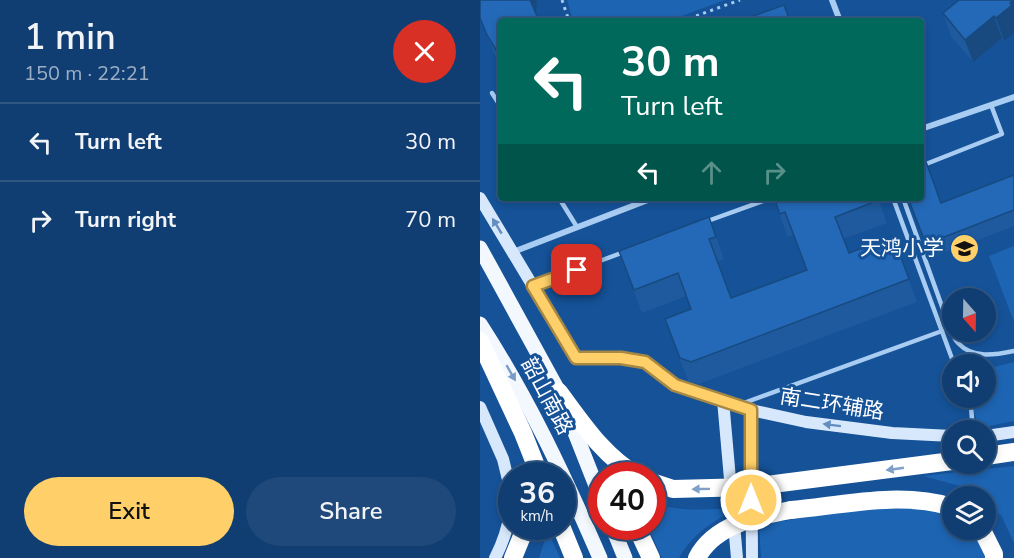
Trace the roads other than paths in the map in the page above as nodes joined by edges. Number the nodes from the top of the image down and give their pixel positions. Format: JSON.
{"nodes":[{"id":1,"x":832,"y":0,"type":"edge"},
{"id":2,"x":839,"y":18,"type":"edge"},
{"id":3,"x":492,"y":93,"type":"dead end"},
{"id":4,"x":1014,"y":98,"type":"edge"},
{"id":5,"x":498,"y":102,"type":"edge"},
{"id":6,"x":991,"y":105,"type":"junction"},
{"id":7,"x":924,"y":128,"type":"edge"},
{"id":8,"x":924,"y":165,"type":"edge"},
{"id":9,"x":480,"y":198,"type":"edge"},
{"id":10,"x":561,"y":201,"type":"edge"},
{"id":11,"x":645,"y":201,"type":"edge"},
{"id":12,"x":763,"y":201,"type":"edge"},
{"id":13,"x":894,"y":201,"type":"edge"},
{"id":14,"x":904,"y":201,"type":"edge"},
{"id":15,"x":695,"y":226,"type":"edge"},
{"id":16,"x":577,"y":227,"type":"junction"},
{"id":17,"x":480,"y":249,"type":"edge"},
{"id":18,"x":631,"y":250,"type":"edge"},
{"id":19,"x":513,"y":252,"type":"junction"},
{"id":20,"x":533,"y":286,"type":"junction"},
{"id":21,"x":480,"y":324,"type":"edge"},
{"id":22,"x":942,"y":331,"type":"joint"},
{"id":23,"x":480,"y":340,"type":"edge"},
{"id":24,"x":1014,"y":351,"type":"edge"},
{"id":25,"x":559,"y":392,"type":"junction"},
{"id":26,"x":723,"y":400,"type":"junction"},
{"id":27,"x":738,"y":405,"type":"junction"},
{"id":28,"x":480,"y":407,"type":"edge"},
{"id":29,"x":751,"y":410,"type":"junction"},
{"id":30,"x":1014,"y":432,"type":"edge"},
{"id":31,"x":523,"y":433,"type":"junction"},
{"id":32,"x":996,"y":435,"type":"edge"},
{"id":33,"x":942,"y":436,"type":"edge"},
{"id":34,"x":1014,"y":452,"type":"edge"},
{"id":35,"x":996,"y":455,"type":"edge"},
{"id":36,"x":504,"y":462,"type":"edge"},
{"id":37,"x":528,"y":462,"type":"edge"},
{"id":38,"x":534,"y":462,"type":"edge"},
{"id":39,"x":603,"y":462,"type":"edge"},
{"id":40,"x":617,"y":462,"type":"edge"},
{"id":41,"x":942,"y":462,"type":"edge"},
{"id":42,"x":588,"y":466,"type":"edge"},
{"id":43,"x":666,"y":487,"type":"edge"},
{"id":44,"x":942,"y":504,"type":"edge"},
{"id":45,"x":504,"y":540,"type":"edge"},
{"id":46,"x":520,"y":540,"type":"edge"},
{"id":47,"x":566,"y":540,"type":"edge"},
{"id":48,"x":618,"y":540,"type":"edge"},
{"id":49,"x":643,"y":540,"type":"edge"},
{"id":50,"x":987,"y":540,"type":"edge"},
{"id":51,"x":495,"y":558,"type":"edge"},
{"id":52,"x":513,"y":558,"type":"edge"},
{"id":53,"x":574,"y":558,"type":"edge"},
{"id":54,"x":600,"y":558,"type":"edge"},
{"id":55,"x":625,"y":558,"type":"edge"},
{"id":56,"x":651,"y":558,"type":"edge"},
{"id":57,"x":697,"y":558,"type":"edge"},
{"id":58,"x":736,"y":558,"type":"edge"},
{"id":59,"x":752,"y":558,"type":"edge"},
{"id":60,"x":994,"y":558,"type":"edge"}],
"edges":[{"from":1,"to":2,"type":"street"},
{"from":3,"to":5,"type":"lane"},
{"from":4,"to":6,"type":"street"},
{"from":6,"to":7,"type":"street"},
{"from":6,"to":8,"type":"lane"},
{"from":19,"to":9,"type":"street","one_way":true},
{"from":10,"to":16,"type":"lane"},
{"from":11,"to":16,"type":"street"},
{"from":12,"to":15,"type":"lane"},
{"from":13,"to":22,"type":"lane"},
{"from":14,"to":24,"type":"lane"},
{"from":16,"to":19,"type":"street"},
{"from":17,"to":25,"type":"main road","name":"韶山南路"},
{"from":18,"to":20,"type":"lane"},
{"from":19,"to":20,"type":"street"},
{"from":20,"to":26,"type":"street","name":"南二环辅路"},
{"from":21,"to":54,"type":"main road","name":"韶山南路","one_way":true},
{"from":22,"to":27,"type":"lane"},
{"from":23,"to":31,"type":"highway"},
{"from":25,"to":39,"type":"highway"},
{"from":25,"to":40,"type":"highway"},
{"from":25,"to":42,"type":"main road","name":"韶山南路"},
{"from":26,"to":27,"type":"street","name":"南二环辅路"},
{"from":26,"to":58,"type":"street"},
{"from":27,"to":29,"type":"street","name":"南二环辅路"},
{"from":28,"to":36,"type":"street"},
{"from":33,"to":29,"type":"street","name":"南二环辅路","one_way":true},
{"from":29,"to":59,"type":"street"},
{"from":30,"to":32,"type":"street"},
{"from":31,"to":37,"type":"highway"},
{"from":31,"to":38,"type":"highway"},
{"from":34,"to":35,"type":"highway"},
{"from":41,"to":43,"type":"highway","one_way":true,"bridge":true},
{"from":44,"to":57,"type":"highway","bridge":true},
{"from":45,"to":51,"type":"street"},
{"from":46,"to":52,"type":"highway"},
{"from":47,"to":53,"type":"highway"},
{"from":48,"to":55,"type":"main road"},
{"from":49,"to":56,"type":"highway"},
{"from":50,"to":60,"type":"highway"}]}
